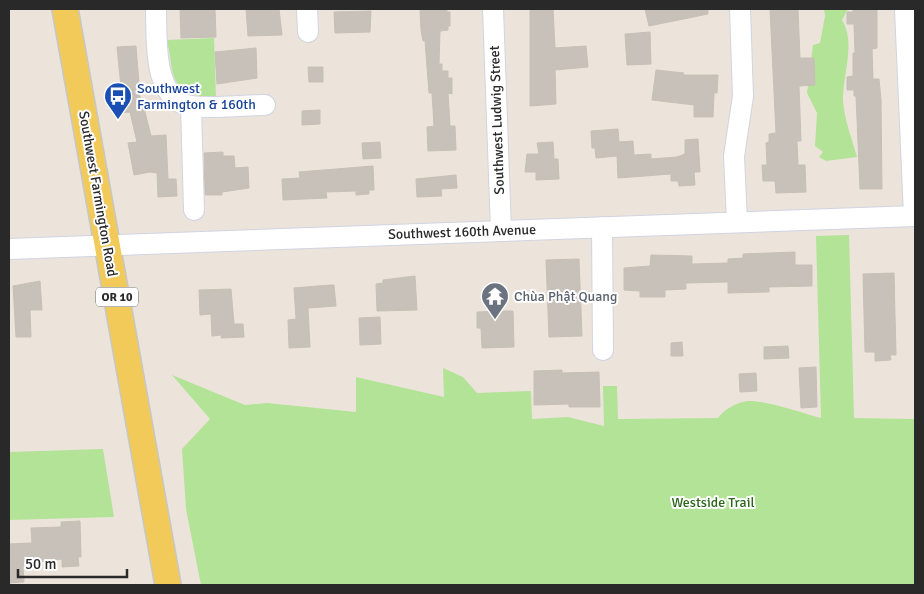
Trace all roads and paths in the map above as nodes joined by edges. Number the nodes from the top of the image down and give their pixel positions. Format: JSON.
{"nodes":[{"id":1,"x":65,"y":9,"type":"edge"},
{"id":2,"x":156,"y":9,"type":"edge"},
{"id":3,"x":307,"y":9,"type":"edge"},
{"id":4,"x":493,"y":9,"type":"edge"},
{"id":5,"x":740,"y":9,"type":"edge"},
{"id":6,"x":905,"y":9,"type":"edge"},
{"id":7,"x":308,"y":32,"type":"dead end"},
{"id":8,"x":911,"y":55,"type":"edge"},
{"id":9,"x":265,"y":104,"type":"dead end"},
{"id":10,"x":191,"y":106,"type":"junction"},
{"id":11,"x":194,"y":210,"type":"dead end"},
{"id":12,"x":915,"y":216,"type":"edge"},
{"id":13,"x":737,"y":222,"type":"junction"},
{"id":14,"x":602,"y":227,"type":"junction"},
{"id":15,"x":501,"y":230,"type":"junction"},
{"id":16,"x":107,"y":246,"type":"junction"},
{"id":17,"x":9,"y":249,"type":"edge"},
{"id":18,"x":603,"y":350,"type":"dead end"},
{"id":19,"x":168,"y":585,"type":"edge"}],
"edges":[{"from":1,"to":16,"type":"main road","name":"Southwest Farmington Road","number":"OR 10"},
{"from":2,"to":10,"type":"street"},
{"from":3,"to":7,"type":"street"},
{"from":4,"to":15,"type":"street","name":"Southwest Ludwig Street"},
{"from":5,"to":13,"type":"street"},
{"from":6,"to":8,"type":"street"},
{"from":8,"to":12,"type":"street"},
{"from":9,"to":10,"type":"street"},
{"from":10,"to":11,"type":"street"},
{"from":12,"to":13,"type":"street","name":"Southwest 160th Avenue"},
{"from":13,"to":14,"type":"street","name":"Southwest 160th Avenue"},
{"from":14,"to":15,"type":"street","name":"Southwest 160th Avenue"},
{"from":14,"to":18,"type":"street"},
{"from":15,"to":16,"type":"street","name":"Southwest 160th Avenue"},
{"from":16,"to":17,"type":"street","name":"Southwest 160th Avenue"},
{"from":16,"to":19,"type":"main road","name":"Southwest Farmington Road","number":"OR 10"}]}
